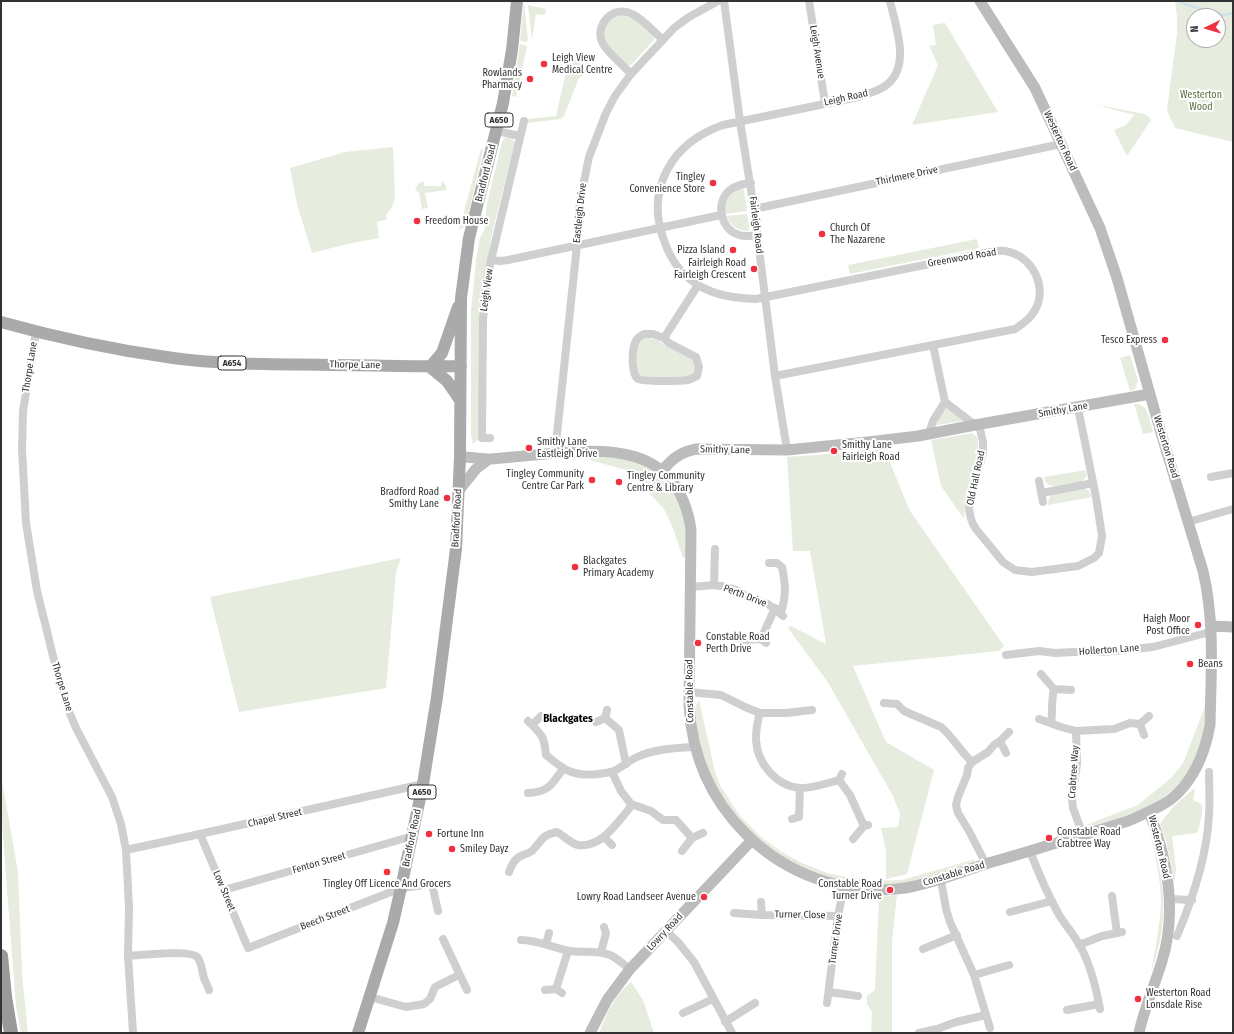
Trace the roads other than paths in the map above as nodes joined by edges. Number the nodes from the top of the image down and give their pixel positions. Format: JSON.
{"nodes":[{"id":1,"x":517,"y":1,"type":"edge"},
{"id":2,"x":718,"y":1,"type":"edge"},
{"id":3,"x":724,"y":1,"type":"edge"},
{"id":4,"x":809,"y":1,"type":"edge"},
{"id":5,"x":890,"y":1,"type":"edge"},
{"id":6,"x":980,"y":1,"type":"edge"},
{"id":7,"x":663,"y":40,"type":"junction"},
{"id":8,"x":631,"y":74,"type":"junction"},
{"id":9,"x":825,"y":103,"type":"junction"},
{"id":10,"x":524,"y":121,"type":"dead end"},
{"id":11,"x":740,"y":121,"type":"junction"},
{"id":12,"x":497,"y":131,"type":"junction"},
{"id":13,"x":520,"y":136,"type":"junction"},
{"id":14,"x":1061,"y":144,"type":"junction"},
{"id":15,"x":751,"y":183,"type":"junction"},
{"id":16,"x":754,"y":208,"type":"junction"},
{"id":17,"x":721,"y":215,"type":"junction"},
{"id":18,"x":659,"y":228,"type":"junction"},
{"id":19,"x":758,"y":235,"type":"junction"},
{"id":20,"x":577,"y":244,"type":"junction"},
{"id":21,"x":491,"y":260,"type":"junction"},
{"id":22,"x":698,"y":285,"type":"junction"},
{"id":23,"x":461,"y":298,"type":"junction"},
{"id":24,"x":765,"y":298,"type":"junction"},
{"id":25,"x":1,"y":322,"type":"edge"},
{"id":26,"x":36,"y":332,"type":"junction"},
{"id":27,"x":664,"y":338,"type":"junction"},
{"id":28,"x":933,"y":345,"type":"junction"},
{"id":29,"x":460,"y":366,"type":"junction"},
{"id":30,"x":430,"y":367,"type":"junction"},
{"id":31,"x":775,"y":376,"type":"junction"},
{"id":32,"x":1150,"y":394,"type":"junction"},
{"id":33,"x":460,"y":400,"type":"junction"},
{"id":34,"x":945,"y":402,"type":"junction"},
{"id":35,"x":1078,"y":408,"type":"junction"},
{"id":36,"x":977,"y":425,"type":"junction"},
{"id":37,"x":929,"y":434,"type":"junction"},
{"id":38,"x":490,"y":438,"type":"dead end"},
{"id":39,"x":787,"y":450,"type":"junction"},
{"id":40,"x":555,"y":453,"type":"junction"},
{"id":41,"x":460,"y":457,"type":"junction"},
{"id":42,"x":489,"y":459,"type":"junction"},
{"id":43,"x":662,"y":471,"type":"junction"},
{"id":44,"x":1233,"y":473,"type":"edge"},
{"id":45,"x":1211,"y":477,"type":"dead end"},
{"id":46,"x":1040,"y":480,"type":"dead end"},
{"id":47,"x":1094,"y":483,"type":"junction"},
{"id":48,"x":459,"y":490,"type":"junction"},
{"id":49,"x":1042,"y":493,"type":"junction"},
{"id":50,"x":1044,"y":502,"type":"dead end"},
{"id":51,"x":1233,"y":509,"type":"edge"},
{"id":52,"x":1188,"y":522,"type":"junction"},
{"id":53,"x":715,"y":548,"type":"dead end"},
{"id":54,"x":769,"y":563,"type":"dead end"},
{"id":55,"x":714,"y":585,"type":"junction"},
{"id":56,"x":691,"y":588,"type":"junction"},
{"id":57,"x":780,"y":612,"type":"junction"},
{"id":58,"x":1233,"y":627,"type":"edge"},
{"id":59,"x":1211,"y":629,"type":"junction"},
{"id":60,"x":742,"y":640,"type":"dead end"},
{"id":61,"x":1006,"y":655,"type":"dead end"},
{"id":62,"x":1041,"y":674,"type":"dead end"},
{"id":63,"x":1054,"y":689,"type":"junction"},
{"id":64,"x":1071,"y":690,"type":"dead end"},
{"id":65,"x":689,"y":692,"type":"junction"},
{"id":66,"x":884,"y":703,"type":"dead end"},
{"id":67,"x":812,"y":710,"type":"dead end"},
{"id":68,"x":760,"y":713,"type":"junction"},
{"id":69,"x":541,"y":716,"type":"dead end"},
{"id":70,"x":1149,"y":716,"type":"dead end"},
{"id":71,"x":1039,"y":719,"type":"dead end"},
{"id":72,"x":596,"y":722,"type":"dead end"},
{"id":73,"x":1051,"y":723,"type":"junction"},
{"id":74,"x":1140,"y":724,"type":"junction"},
{"id":75,"x":1076,"y":730,"type":"junction"},
{"id":76,"x":1009,"y":732,"type":"dead end"},
{"id":77,"x":1144,"y":734,"type":"dead end"},
{"id":78,"x":1000,"y":741,"type":"junction"},
{"id":79,"x":695,"y":747,"type":"junction"},
{"id":80,"x":1006,"y":753,"type":"dead end"},
{"id":81,"x":972,"y":762,"type":"junction"},
{"id":82,"x":626,"y":764,"type":"junction"},
{"id":83,"x":563,"y":769,"type":"junction"},
{"id":84,"x":612,"y":772,"type":"junction"},
{"id":85,"x":1209,"y":772,"type":"dead end"},
{"id":86,"x":424,"y":784,"type":"junction"},
{"id":87,"x":800,"y":788,"type":"junction"},
{"id":88,"x":528,"y":793,"type":"dead end"},
{"id":89,"x":631,"y":804,"type":"junction"},
{"id":90,"x":1149,"y":812,"type":"junction"},
{"id":91,"x":792,"y":819,"type":"dead end"},
{"id":92,"x":200,"y":834,"type":"junction"},
{"id":93,"x":703,"y":834,"type":"dead end"},
{"id":94,"x":1083,"y":835,"type":"junction"},
{"id":95,"x":413,"y":836,"type":"junction"},
{"id":96,"x":604,"y":837,"type":"junction"},
{"id":97,"x":692,"y":838,"type":"junction"},
{"id":98,"x":853,"y":839,"type":"dead end"},
{"id":99,"x":752,"y":840,"type":"junction"},
{"id":100,"x":612,"y":845,"type":"dead end"},
{"id":101,"x":126,"y":850,"type":"junction"},
{"id":102,"x":682,"y":851,"type":"dead end"},
{"id":103,"x":1030,"y":851,"type":"junction"},
{"id":104,"x":986,"y":864,"type":"junction"},
{"id":105,"x":509,"y":872,"type":"dead end"},
{"id":106,"x":941,"y":880,"type":"junction"},
{"id":107,"x":844,"y":886,"type":"junction"},
{"id":108,"x":402,"y":888,"type":"junction"},
{"id":109,"x":224,"y":890,"type":"junction"},
{"id":110,"x":1112,"y":896,"type":"dead end"},
{"id":111,"x":1170,"y":899,"type":"junction"},
{"id":112,"x":1192,"y":900,"type":"junction"},
{"id":113,"x":1052,"y":901,"type":"junction"},
{"id":114,"x":762,"y":902,"type":"dead end"},
{"id":115,"x":438,"y":911,"type":"dead end"},
{"id":116,"x":1010,"y":912,"type":"dead end"},
{"id":117,"x":734,"y":913,"type":"dead end"},
{"id":118,"x":762,"y":915,"type":"junction"},
{"id":119,"x":838,"y":916,"type":"junction"},
{"id":120,"x":604,"y":927,"type":"dead end"},
{"id":121,"x":666,"y":931,"type":"junction"},
{"id":122,"x":549,"y":933,"type":"dead end"},
{"id":123,"x":957,"y":936,"type":"junction"},
{"id":124,"x":1177,"y":936,"type":"dead end"},
{"id":125,"x":443,"y":939,"type":"dead end"},
{"id":126,"x":521,"y":940,"type":"dead end"},
{"id":127,"x":546,"y":944,"type":"junction"},
{"id":128,"x":1079,"y":945,"type":"junction"},
{"id":129,"x":201,"y":948,"type":"dead end"},
{"id":130,"x":248,"y":948,"type":"joint"},
{"id":131,"x":923,"y":949,"type":"dead end"},
{"id":132,"x":568,"y":951,"type":"junction"},
{"id":133,"x":601,"y":952,"type":"junction"},
{"id":134,"x":194,"y":955,"type":"junction"},
{"id":135,"x":1,"y":956,"type":"edge"},
{"id":136,"x":128,"y":956,"type":"junction"},
{"id":137,"x":1010,"y":966,"type":"dead end"},
{"id":138,"x":630,"y":969,"type":"junction"},
{"id":139,"x":459,"y":975,"type":"junction"},
{"id":140,"x":974,"y":975,"type":"junction"},
{"id":141,"x":209,"y":990,"type":"dead end"},
{"id":142,"x":467,"y":990,"type":"dead end"},
{"id":143,"x":545,"y":990,"type":"dead end"},
{"id":144,"x":829,"y":992,"type":"junction"},
{"id":145,"x":858,"y":996,"type":"dead end"},
{"id":146,"x":370,"y":997,"type":"junction"},
{"id":147,"x":713,"y":999,"type":"junction"},
{"id":148,"x":755,"y":1003,"type":"dead end"},
{"id":149,"x":827,"y":1003,"type":"dead end"},
{"id":150,"x":1067,"y":1010,"type":"dead end"},
{"id":151,"x":684,"y":1013,"type":"dead end"},
{"id":152,"x":986,"y":1016,"type":"junction"},
{"id":153,"x":725,"y":1022,"type":"junction"},
{"id":154,"x":990,"y":1028,"type":"dead end"},
{"id":155,"x":938,"y":1031,"type":"edge"},
{"id":156,"x":359,"y":1032,"type":"edge"},
{"id":157,"x":11,"y":1033,"type":"edge"},
{"id":158,"x":133,"y":1033,"type":"edge"},
{"id":159,"x":590,"y":1033,"type":"edge"},
{"id":160,"x":732,"y":1033,"type":"edge"},
{"id":161,"x":919,"y":1033,"type":"edge"},
{"id":162,"x":1139,"y":1033,"type":"edge"}],
"edges":[{"from":1,"to":12,"type":"main road","name":"Bradford Road","number":"A650"},
{"from":2,"to":7,"type":"street","name":"Eastleigh Drive"},
{"from":3,"to":11,"type":"street","name":"Fairleigh Road"},
{"from":4,"to":9,"type":"street","name":"Leigh Avenue"},
{"from":5,"to":9,"type":"street","name":"Leigh Road"},
{"from":6,"to":14,"type":"street","name":"Westerton Road"},
{"from":7,"to":8,"type":"street","name":"Eastleigh Drive"},
{"from":7,"to":8,"type":"street"},
{"from":8,"to":20,"type":"street","name":"Eastleigh Drive"},
{"from":9,"to":11,"type":"street","name":"Leigh Road"},
{"from":10,"to":13,"type":"street","name":"Leigh View"},
{"from":11,"to":15,"type":"street","name":"Fairleigh Road"},
{"from":11,"to":18,"type":"street","name":"Leigh Road"},
{"from":12,"to":13,"type":"street"},
{"from":12,"to":23,"type":"main road","name":"Bradford Road","number":"A650"},
{"from":13,"to":21,"type":"street","name":"Leigh View"},
{"from":14,"to":16,"type":"street","name":"Thirlmere Drive"},
{"from":14,"to":32,"type":"street","name":"Westerton Road"},
{"from":15,"to":16,"type":"street","name":"Fairleigh Road"},
{"from":15,"to":17,"type":"street"},
{"from":16,"to":19,"type":"street","name":"Fairleigh Road"},
{"from":17,"to":18,"type":"street"},
{"from":17,"to":19,"type":"street"},
{"from":18,"to":20,"type":"street"},
{"from":18,"to":22,"type":"street","name":"Greenwood Road"},
{"from":19,"to":24,"type":"street","name":"Fairleigh Road"},
{"from":20,"to":21,"type":"street"},
{"from":20,"to":40,"type":"street","name":"Eastleigh Drive"},
{"from":21,"to":38,"type":"street","name":"Leigh View"},
{"from":22,"to":24,"type":"street","name":"Greenwood Road"},
{"from":22,"to":27,"type":"street"},
{"from":23,"to":29,"type":"main road","name":"Bradford Road","number":"A650"},
{"from":23,"to":30,"type":"main road"},
{"from":24,"to":28,"type":"street","name":"Greenwood Road"},
{"from":24,"to":31,"type":"street","name":"Fairleigh Road"},
{"from":25,"to":26,"type":"main road","name":"Thorpe Lane","number":"A654"},
{"from":26,"to":30,"type":"main road","name":"Thorpe Lane","number":"A654"},
{"from":26,"to":101,"type":"street","name":"Thorpe Lane"},
{"from":27,"to":27,"type":"street"},
{"from":28,"to":31,"type":"street","name":"Greenwood Road"},
{"from":28,"to":34,"type":"street"},
{"from":29,"to":30,"type":"main road","name":"Thorpe Lane","number":"A654"},
{"from":29,"to":33,"type":"main road","name":"Bradford Road","number":"A650"},
{"from":30,"to":33,"type":"main road"},
{"from":31,"to":39,"type":"street","name":"Fairleigh Road"},
{"from":32,"to":35,"type":"street","name":"Smithy Lane"},
{"from":32,"to":52,"type":"street","name":"Westerton Road"},
{"from":33,"to":41,"type":"main road","name":"Bradford Road","number":"A650"},
{"from":34,"to":36,"type":"street"},
{"from":34,"to":37,"type":"street"},
{"from":35,"to":36,"type":"street","name":"Smithy Lane"},
{"from":35,"to":47,"type":"street","name":"Old Hall Road"},
{"from":36,"to":37,"type":"street","name":"Smithy Lane"},
{"from":36,"to":47,"type":"street","name":"Old Hall Road"},
{"from":37,"to":39,"type":"street","name":"Smithy Lane"},
{"from":39,"to":43,"type":"street","name":"Smithy Lane"},
{"from":40,"to":42,"type":"street"},
{"from":40,"to":43,"type":"street"},
{"from":41,"to":42,"type":"street"},
{"from":41,"to":48,"type":"main road","name":"Bradford Road","number":"A650"},
{"from":42,"to":48,"type":"street"},
{"from":43,"to":56,"type":"street","name":"Constable Road"},
{"from":44,"to":45,"type":"street"},
{"from":46,"to":49,"type":"street"},
{"from":47,"to":49,"type":"street"},
{"from":48,"to":86,"type":"main road","name":"Bradford Road","number":"A650"},
{"from":49,"to":50,"type":"street"},
{"from":51,"to":52,"type":"street"},
{"from":52,"to":59,"type":"street","name":"Westerton Road"},
{"from":53,"to":55,"type":"street","name":"Perth Drive"},
{"from":54,"to":57,"type":"street","name":"Perth Drive"},
{"from":55,"to":56,"type":"street","name":"Perth Drive"},
{"from":55,"to":57,"type":"street","name":"Perth Drive"},
{"from":56,"to":65,"type":"street","name":"Constable Road"},
{"from":57,"to":60,"type":"street","name":"Perth Drive"},
{"from":58,"to":59,"type":"street"},
{"from":59,"to":61,"type":"street","name":"Hollerton Lane"},
{"from":59,"to":90,"type":"street","name":"Westerton Road"},
{"from":62,"to":63,"type":"street"},
{"from":63,"to":64,"type":"street"},
{"from":63,"to":73,"type":"street"},
{"from":65,"to":68,"type":"street"},
{"from":65,"to":79,"type":"street","name":"Constable Road"},
{"from":66,"to":81,"type":"street"},
{"from":67,"to":68,"type":"street"},
{"from":68,"to":87,"type":"street"},
{"from":69,"to":83,"type":"street"},
{"from":70,"to":74,"type":"street"},
{"from":71,"to":73,"type":"street"},
{"from":72,"to":82,"type":"street"},
{"from":73,"to":75,"type":"street"},
{"from":74,"to":75,"type":"street"},
{"from":74,"to":77,"type":"street"},
{"from":75,"to":94,"type":"street","name":"Crabtree Way"},
{"from":76,"to":78,"type":"street"},
{"from":78,"to":80,"type":"street"},
{"from":78,"to":81,"type":"street"},
{"from":79,"to":82,"type":"street"},
{"from":79,"to":99,"type":"street","name":"Constable Road"},
{"from":81,"to":104,"type":"street"},
{"from":82,"to":84,"type":"street"},
{"from":83,"to":84,"type":"street"},
{"from":83,"to":88,"type":"street"},
{"from":84,"to":89,"type":"street"},
{"from":85,"to":112,"type":"street"},
{"from":86,"to":92,"type":"street","name":"Chapel Street"},
{"from":86,"to":95,"type":"main road","name":"Bradford Road","number":"A650"},
{"from":87,"to":91,"type":"street"},
{"from":87,"to":98,"type":"street"},
{"from":89,"to":96,"type":"street"},
{"from":89,"to":97,"type":"street"},
{"from":90,"to":94,"type":"street","name":"Constable Road"},
{"from":90,"to":111,"type":"street","name":"Westerton Road"},
{"from":92,"to":101,"type":"street","name":"Chapel Street"},
{"from":92,"to":109,"type":"street","name":"Low Street"},
{"from":93,"to":97,"type":"street"},
{"from":94,"to":103,"type":"street","name":"Constable Road"},
{"from":95,"to":108,"type":"main road","name":"Bradford Road","number":"A650"},
{"from":95,"to":109,"type":"street","name":"Fenton Street"},
{"from":96,"to":100,"type":"street"},
{"from":96,"to":105,"type":"street"},
{"from":97,"to":102,"type":"street"},
{"from":99,"to":107,"type":"street","name":"Constable Road"},
{"from":99,"to":121,"type":"street","name":"Lowry Road"},
{"from":101,"to":136,"type":"street","name":"Thorpe Lane"},
{"from":103,"to":104,"type":"street","name":"Constable Road"},
{"from":103,"to":113,"type":"street"},
{"from":104,"to":106,"type":"street","name":"Constable Road"},
{"from":106,"to":107,"type":"street","name":"Constable Road"},
{"from":106,"to":123,"type":"street"},
{"from":107,"to":119,"type":"street","name":"Turner Drive"},
{"from":108,"to":115,"type":"street","name":"Beech Street"},
{"from":108,"to":130,"type":"street","name":"Beech Street"},
{"from":108,"to":146,"type":"main road","name":"Bradford Road","number":"A650"},
{"from":109,"to":130,"type":"street","name":"Low Street"},
{"from":110,"to":128,"type":"street"},
{"from":111,"to":112,"type":"street"},
{"from":111,"to":162,"type":"street","name":"Westerton Road"},
{"from":112,"to":124,"type":"street"},
{"from":113,"to":116,"type":"street"},
{"from":113,"to":128,"type":"street"},
{"from":114,"to":118,"type":"street","name":"Turner Close"},
{"from":117,"to":118,"type":"street","name":"Turner Close"},
{"from":118,"to":119,"type":"street","name":"Turner Close"},
{"from":119,"to":144,"type":"street","name":"Turner Drive"},
{"from":120,"to":133,"type":"street"},
{"from":121,"to":138,"type":"street","name":"Lowry Road"},
{"from":121,"to":147,"type":"street"},
{"from":122,"to":127,"type":"street"},
{"from":123,"to":131,"type":"street"},
{"from":123,"to":140,"type":"street"},
{"from":125,"to":139,"type":"street"},
{"from":126,"to":127,"type":"street"},
{"from":127,"to":132,"type":"street"},
{"from":128,"to":150,"type":"street"},
{"from":129,"to":134,"type":"street"},
{"from":132,"to":133,"type":"street"},
{"from":132,"to":143,"type":"street"},
{"from":133,"to":138,"type":"street"},
{"from":134,"to":136,"type":"street"},
{"from":134,"to":141,"type":"street"},
{"from":135,"to":157,"type":"highway"},
{"from":136,"to":158,"type":"street","name":"Thorpe Lane"},
{"from":137,"to":140,"type":"street"},
{"from":138,"to":159,"type":"street","name":"Lowry Road"},
{"from":139,"to":142,"type":"street"},
{"from":139,"to":146,"type":"street"},
{"from":140,"to":152,"type":"street"},
{"from":144,"to":145,"type":"street"},
{"from":144,"to":149,"type":"street","name":"Turner Drive"},
{"from":146,"to":156,"type":"main road","name":"Bradford Road","number":"A650"},
{"from":147,"to":151,"type":"street"},
{"from":147,"to":153,"type":"street"},
{"from":148,"to":153,"type":"street"},
{"from":152,"to":154,"type":"street"},
{"from":152,"to":155,"type":"street"},
{"from":153,"to":160,"type":"street"},
{"from":155,"to":161,"type":"street"}]}
